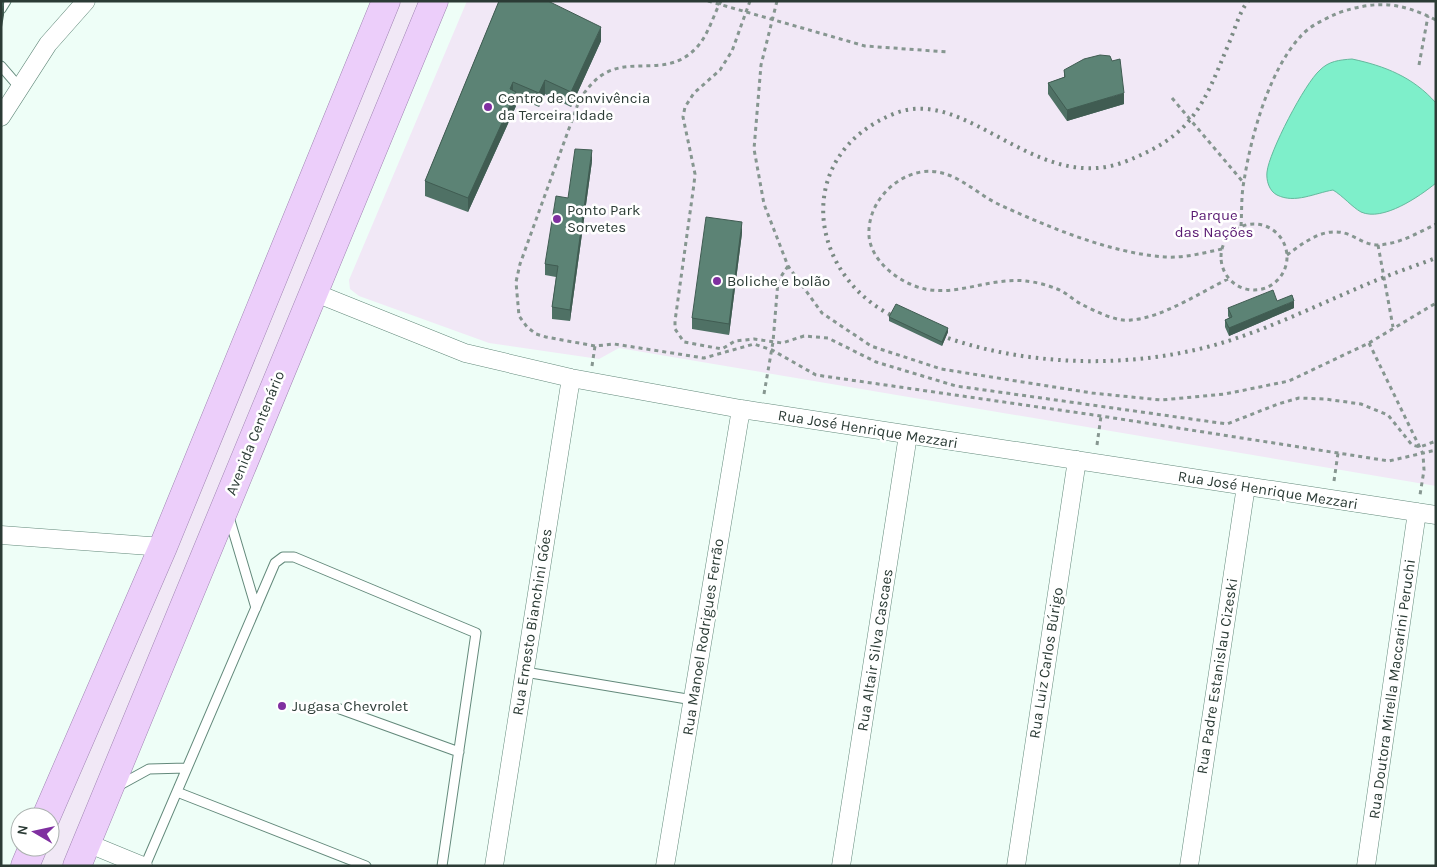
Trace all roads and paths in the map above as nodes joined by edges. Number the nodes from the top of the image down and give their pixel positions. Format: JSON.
{"nodes":[{"id":1,"x":6,"y":1,"type":"edge"},
{"id":2,"x":86,"y":1,"type":"edge"},
{"id":3,"x":386,"y":1,"type":"edge"},
{"id":4,"x":434,"y":1,"type":"edge"},
{"id":5,"x":708,"y":1,"type":"edge"},
{"id":6,"x":721,"y":1,"type":"edge"},
{"id":7,"x":750,"y":1,"type":"edge"},
{"id":8,"x":777,"y":1,"type":"edge"},
{"id":9,"x":719,"y":6,"type":"junction"},
{"id":10,"x":1,"y":9,"type":"edge"},
{"id":11,"x":746,"y":14,"type":"junction"},
{"id":12,"x":1428,"y":16,"type":"junction"},
{"id":13,"x":770,"y":20,"type":"junction"},
{"id":14,"x":1436,"y":20,"type":"edge"},
{"id":15,"x":948,"y":52,"type":"dead end"},
{"id":16,"x":1419,"y":65,"type":"dead end"},
{"id":17,"x":1,"y":66,"type":"edge"},
{"id":18,"x":20,"y":88,"type":"junction"},
{"id":19,"x":1172,"y":98,"type":"dead end"},
{"id":20,"x":1,"y":118,"type":"edge"},
{"id":21,"x":1244,"y":182,"type":"junction"},
{"id":22,"x":1436,"y":224,"type":"edge"},
{"id":23,"x":1242,"y":226,"type":"junction"},
{"id":24,"x":1378,"y":244,"type":"junction"},
{"id":25,"x":1222,"y":249,"type":"junction"},
{"id":26,"x":1287,"y":255,"type":"junction"},
{"id":27,"x":788,"y":266,"type":"junction"},
{"id":28,"x":1228,"y":279,"type":"junction"},
{"id":29,"x":312,"y":292,"type":"junction"},
{"id":30,"x":1436,"y":303,"type":"edge"},
{"id":31,"x":1393,"y":327,"type":"junction"},
{"id":32,"x":773,"y":342,"type":"junction"},
{"id":33,"x":1369,"y":343,"type":"junction"},
{"id":34,"x":772,"y":350,"type":"junction"},
{"id":35,"x":570,"y":378,"type":"junction"},
{"id":36,"x":741,"y":409,"type":"junction"},
{"id":37,"x":761,"y":412,"type":"junction"},
{"id":38,"x":1101,"y":416,"type":"junction"},
{"id":39,"x":908,"y":435,"type":"junction"},
{"id":40,"x":1436,"y":442,"type":"edge"},
{"id":41,"x":1420,"y":447,"type":"junction"},
{"id":42,"x":1436,"y":450,"type":"edge"},
{"id":43,"x":1338,"y":453,"type":"junction"},
{"id":44,"x":1423,"y":454,"type":"junction"},
{"id":45,"x":1086,"y":462,"type":"junction"},
{"id":46,"x":1246,"y":486,"type":"junction"},
{"id":47,"x":1331,"y":499,"type":"junction"},
{"id":48,"x":225,"y":506,"type":"junction"},
{"id":49,"x":1417,"y":512,"type":"junction"},
{"id":50,"x":1436,"y":515,"type":"edge"},
{"id":51,"x":1,"y":535,"type":"edge"},
{"id":52,"x":163,"y":547,"type":"junction"},
{"id":53,"x":256,"y":608,"type":"junction"},
{"id":54,"x":525,"y":672,"type":"junction"},
{"id":55,"x":693,"y":700,"type":"junction"},
{"id":56,"x":340,"y":709,"type":"dead end"},
{"id":57,"x":459,"y":752,"type":"junction"},
{"id":58,"x":186,"y":768,"type":"junction"},
{"id":59,"x":177,"y":792,"type":"junction"},
{"id":60,"x":108,"y":793,"type":"junction"},
{"id":61,"x":50,"y":807,"type":"edge"},
{"id":62,"x":82,"y":855,"type":"edge"},
{"id":63,"x":144,"y":866,"type":"edge"},
{"id":64,"x":366,"y":866,"type":"edge"},
{"id":65,"x":442,"y":866,"type":"edge"},
{"id":66,"x":494,"y":866,"type":"edge"},
{"id":67,"x":665,"y":866,"type":"edge"},
{"id":68,"x":841,"y":866,"type":"edge"},
{"id":69,"x":1016,"y":866,"type":"edge"},
{"id":70,"x":1189,"y":866,"type":"edge"},
{"id":71,"x":1366,"y":866,"type":"edge"}],
"edges":[{"from":1,"to":10,"type":"lane"},
{"from":2,"to":18,"type":"street"},
{"from":3,"to":52,"type":"main road"},
{"from":4,"to":29,"type":"main road","name":"Avenida Centenário"},
{"from":5,"to":9,"type":"path"},
{"from":6,"to":9,"type":"path"},
{"from":7,"to":11,"type":"path"},
{"from":8,"to":13,"type":"path"},
{"from":9,"to":11,"type":"path"},
{"from":9,"to":34,"type":"path"},
{"from":11,"to":13,"type":"path"},
{"from":11,"to":32,"type":"path"},
{"from":12,"to":14,"type":"path"},
{"from":12,"to":16,"type":"path"},
{"from":12,"to":21,"type":"path"},
{"from":13,"to":15,"type":"path"},
{"from":13,"to":27,"type":"path"},
{"from":17,"to":18,"type":"lane"},
{"from":18,"to":20,"type":"street"},
{"from":19,"to":21,"type":"path"},
{"from":21,"to":23,"type":"path"},
{"from":22,"to":24,"type":"path"},
{"from":23,"to":25,"type":"path"},
{"from":23,"to":26,"type":"path"},
{"from":24,"to":26,"type":"path"},
{"from":24,"to":31,"type":"path"},
{"from":25,"to":28,"type":"path"},
{"from":25,"to":28,"type":"path"},
{"from":26,"to":28,"type":"path"},
{"from":27,"to":32,"type":"path"},
{"from":27,"to":33,"type":"path"},
{"from":29,"to":35,"type":"street","name":"Rua José Henrique Mezzari"},
{"from":29,"to":48,"type":"main road","name":"Avenida Centenário"},
{"from":30,"to":31,"type":"path"},
{"from":31,"to":33,"type":"path"},
{"from":32,"to":34,"type":"path"},
{"from":32,"to":41,"type":"path"},
{"from":33,"to":41,"type":"path"},
{"from":34,"to":37,"type":"path"},
{"from":34,"to":38,"type":"path"},
{"from":35,"to":36,"type":"street","name":"Rua José Henrique Mezzari"},
{"from":35,"to":54,"type":"street","name":"Rua Ernesto Bianchini Góes"},
{"from":36,"to":37,"type":"street","name":"Rua José Henrique Mezzari"},
{"from":36,"to":55,"type":"street","name":"Rua Manoel Rodrigues Ferrão"},
{"from":37,"to":39,"type":"street","name":"Rua José Henrique Mezzari"},
{"from":38,"to":43,"type":"path"},
{"from":38,"to":45,"type":"path"},
{"from":39,"to":45,"type":"street","name":"Rua José Henrique Mezzari"},
{"from":39,"to":68,"type":"street","name":"Rua Altair Silva Cascaes"},
{"from":40,"to":41,"type":"path"},
{"from":41,"to":44,"type":"path"},
{"from":42,"to":44,"type":"path"},
{"from":43,"to":44,"type":"path"},
{"from":43,"to":47,"type":"path"},
{"from":44,"to":49,"type":"path"},
{"from":45,"to":46,"type":"street","name":"Rua José Henrique Mezzari"},
{"from":45,"to":69,"type":"street","name":"Rua Luiz Carlos Búrigo"},
{"from":46,"to":47,"type":"street","name":"Rua José Henrique Mezzari"},
{"from":46,"to":70,"type":"street","name":"Rua Padre Estanislau Cizeski"},
{"from":47,"to":49,"type":"street","name":"Rua José Henrique Mezzari"},
{"from":48,"to":53,"type":"lane"},
{"from":48,"to":60,"type":"main road","name":"Avenida Centenário"},
{"from":49,"to":50,"type":"street","name":"Rua José Henrique Mezzari"},
{"from":49,"to":71,"type":"street","name":"Rua Doutora Mirella Maccarini Peruchi"},
{"from":51,"to":52,"type":"street"},
{"from":52,"to":61,"type":"main road"},
{"from":53,"to":57,"type":"lane"},
{"from":53,"to":58,"type":"lane"},
{"from":54,"to":55,"type":"lane"},
{"from":54,"to":66,"type":"street","name":"Rua Ernesto Bianchini Góes"},
{"from":55,"to":67,"type":"street","name":"Rua Manoel Rodrigues Ferrão"},
{"from":56,"to":57,"type":"lane"},
{"from":57,"to":65,"type":"lane"},
{"from":58,"to":59,"type":"lane"},
{"from":58,"to":60,"type":"lane"},
{"from":59,"to":63,"type":"lane"},
{"from":59,"to":64,"type":"lane"},
{"from":60,"to":62,"type":"main road","name":"Avenida Centenário"},
{"from":62,"to":63,"type":"street"}]}
